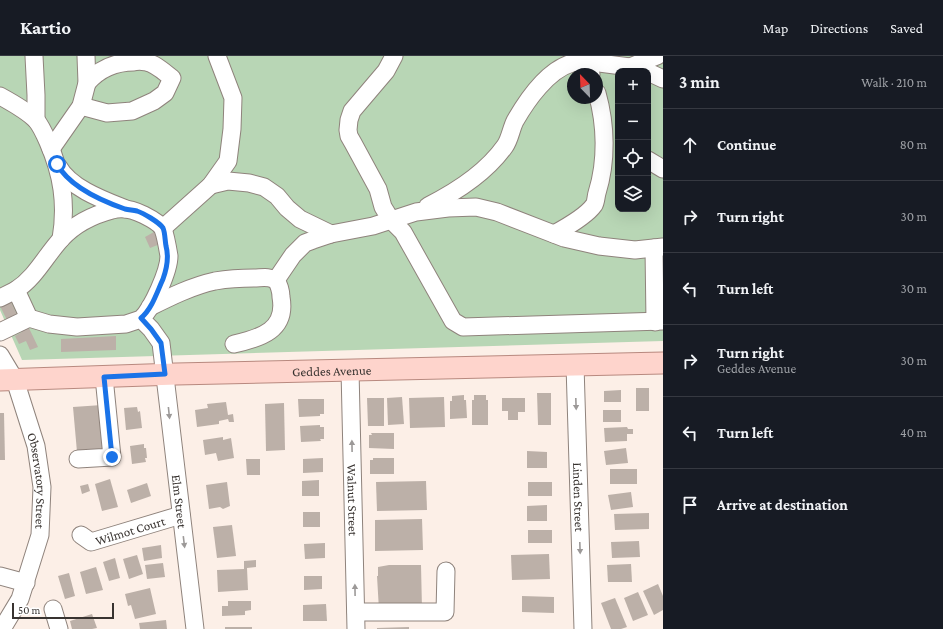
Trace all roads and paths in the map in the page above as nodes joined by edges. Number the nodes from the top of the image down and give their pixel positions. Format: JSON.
{"nodes":[{"id":1,"x":34,"y":56,"type":"edge"},
{"id":2,"x":86,"y":56,"type":"edge"},
{"id":3,"x":217,"y":56,"type":"edge"},
{"id":4,"x":394,"y":56,"type":"edge"},
{"id":5,"x":657,"y":56,"type":"edge"},
{"id":6,"x":583,"y":64,"type":"edge"},
{"id":7,"x":627,"y":68,"type":"edge"},
{"id":8,"x":639,"y":68,"type":"edge"},
{"id":9,"x":651,"y":73,"type":"edge"},
{"id":10,"x":663,"y":79,"type":"edge"},
{"id":11,"x":87,"y":83,"type":"junction"},
{"id":12,"x":0,"y":96,"type":"edge"},
{"id":13,"x":600,"y":104,"type":"edge"},
{"id":14,"x":81,"y":106,"type":"junction"},
{"id":15,"x":36,"y":120,"type":"junction"},
{"id":16,"x":604,"y":130,"type":"junction"},
{"id":17,"x":616,"y":140,"type":"edge"},
{"id":18,"x":54,"y":157,"type":"junction"},
{"id":19,"x":651,"y":162,"type":"edge"},
{"id":20,"x":663,"y":169,"type":"edge"},
{"id":21,"x":211,"y":185,"type":"junction"},
{"id":22,"x":126,"y":209,"type":"junction"},
{"id":23,"x":416,"y":212,"type":"junction"},
{"id":24,"x":391,"y":220,"type":"junction"},
{"id":25,"x":163,"y":228,"type":"junction"},
{"id":26,"x":331,"y":234,"type":"junction"},
{"id":27,"x":554,"y":234,"type":"junction"},
{"id":28,"x":61,"y":239,"type":"junction"},
{"id":29,"x":659,"y":248,"type":"edge"},
{"id":30,"x":276,"y":280,"type":"junction"},
{"id":31,"x":16,"y":290,"type":"junction"},
{"id":32,"x":0,"y":298,"type":"edge"},
{"id":33,"x":145,"y":313,"type":"junction"},
{"id":34,"x":29,"y":318,"type":"junction"},
{"id":35,"x":659,"y":322,"type":"edge"},
{"id":36,"x":0,"y":332,"type":"edge"},
{"id":37,"x":234,"y":344,"type":"dead end"},
{"id":38,"x":0,"y":355,"type":"edge"},
{"id":39,"x":663,"y":363,"type":"edge"},
{"id":40,"x":575,"y":365,"type":"junction"},
{"id":41,"x":350,"y":370,"type":"junction"},
{"id":42,"x":165,"y":374,"type":"junction"},
{"id":43,"x":104,"y":377,"type":"junction"},
{"id":44,"x":7,"y":380,"type":"edge"},
{"id":45,"x":78,"y":459,"type":"dead end"},
{"id":46,"x":181,"y":514,"type":"junction"},
{"id":47,"x":81,"y":535,"type":"dead end"},
{"id":48,"x":446,"y":571,"type":"dead end"},
{"id":49,"x":0,"y":576,"type":"edge"},
{"id":50,"x":26,"y":583,"type":"junction"},
{"id":51,"x":53,"y":609,"type":"dead end"},
{"id":52,"x":356,"y":612,"type":"junction"},
{"id":53,"x":2,"y":629,"type":"edge"},
{"id":54,"x":59,"y":629,"type":"edge"},
{"id":55,"x":195,"y":629,"type":"edge"},
{"id":56,"x":356,"y":629,"type":"edge"},
{"id":57,"x":582,"y":629,"type":"edge"}],
"edges":[{"from":1,"to":15,"type":"street"},
{"from":2,"to":11,"type":"street"},
{"from":3,"to":21,"type":"street"},
{"from":4,"to":24,"type":"street"},
{"from":5,"to":8,"type":"street"},
{"from":6,"to":7,"type":"street"},
{"from":6,"to":23,"type":"street"},
{"from":9,"to":10,"type":"street"},
{"from":11,"to":14,"type":"street"},
{"from":11,"to":14,"type":"street"},
{"from":12,"to":15,"type":"street"},
{"from":13,"to":16,"type":"street"},
{"from":14,"to":18,"type":"street"},
{"from":15,"to":18,"type":"street"},
{"from":16,"to":17,"type":"street"},
{"from":16,"to":27,"type":"street"},
{"from":18,"to":22,"type":"street"},
{"from":18,"to":28,"type":"street"},
{"from":19,"to":20,"type":"street"},
{"from":21,"to":25,"type":"street"},
{"from":21,"to":26,"type":"street"},
{"from":22,"to":25,"type":"street"},
{"from":22,"to":28,"type":"street"},
{"from":23,"to":24,"type":"street"},
{"from":23,"to":27,"type":"street"},
{"from":24,"to":26,"type":"street"},
{"from":24,"to":35,"type":"street"},
{"from":25,"to":33,"type":"street"},
{"from":26,"to":30,"type":"street"},
{"from":27,"to":29,"type":"street"},
{"from":28,"to":31,"type":"street"},
{"from":29,"to":35,"type":"street"},
{"from":30,"to":33,"type":"street"},
{"from":30,"to":37,"type":"street"},
{"from":31,"to":32,"type":"street"},
{"from":31,"to":34,"type":"street"},
{"from":33,"to":34,"type":"street"},
{"from":33,"to":42,"type":"street","name":"Elm Street"},
{"from":34,"to":36,"type":"street"},
{"from":38,"to":44,"type":"street","name":"Observatory Street"},
{"from":39,"to":40,"type":"main road","name":"Geddes Avenue"},
{"from":40,"to":41,"type":"main road","name":"Geddes Avenue"},
{"from":40,"to":57,"type":"street","name":"Linden Street","one_way":true},
{"from":41,"to":42,"type":"main road","name":"Geddes Avenue"},
{"from":52,"to":41,"type":"street","name":"Walnut Street","one_way":true},
{"from":42,"to":43,"type":"main road","name":"Geddes Avenue"},
{"from":42,"to":46,"type":"street","name":"Elm Street","one_way":true},
{"from":43,"to":44,"type":"main road","name":"Geddes Avenue"},
{"from":43,"to":45,"type":"street"},
{"from":44,"to":50,"type":"street","name":"Observatory Street"},
{"from":46,"to":47,"type":"street","name":"Wilmot Court"},
{"from":46,"to":55,"type":"street","name":"Elm Street","one_way":true},
{"from":48,"to":52,"type":"street"},
{"from":49,"to":50,"type":"street"},
{"from":50,"to":53,"type":"street","name":"Observatory Street"},
{"from":51,"to":54,"type":"street"},
{"from":52,"to":56,"type":"street","name":"Walnut Street"}]}
